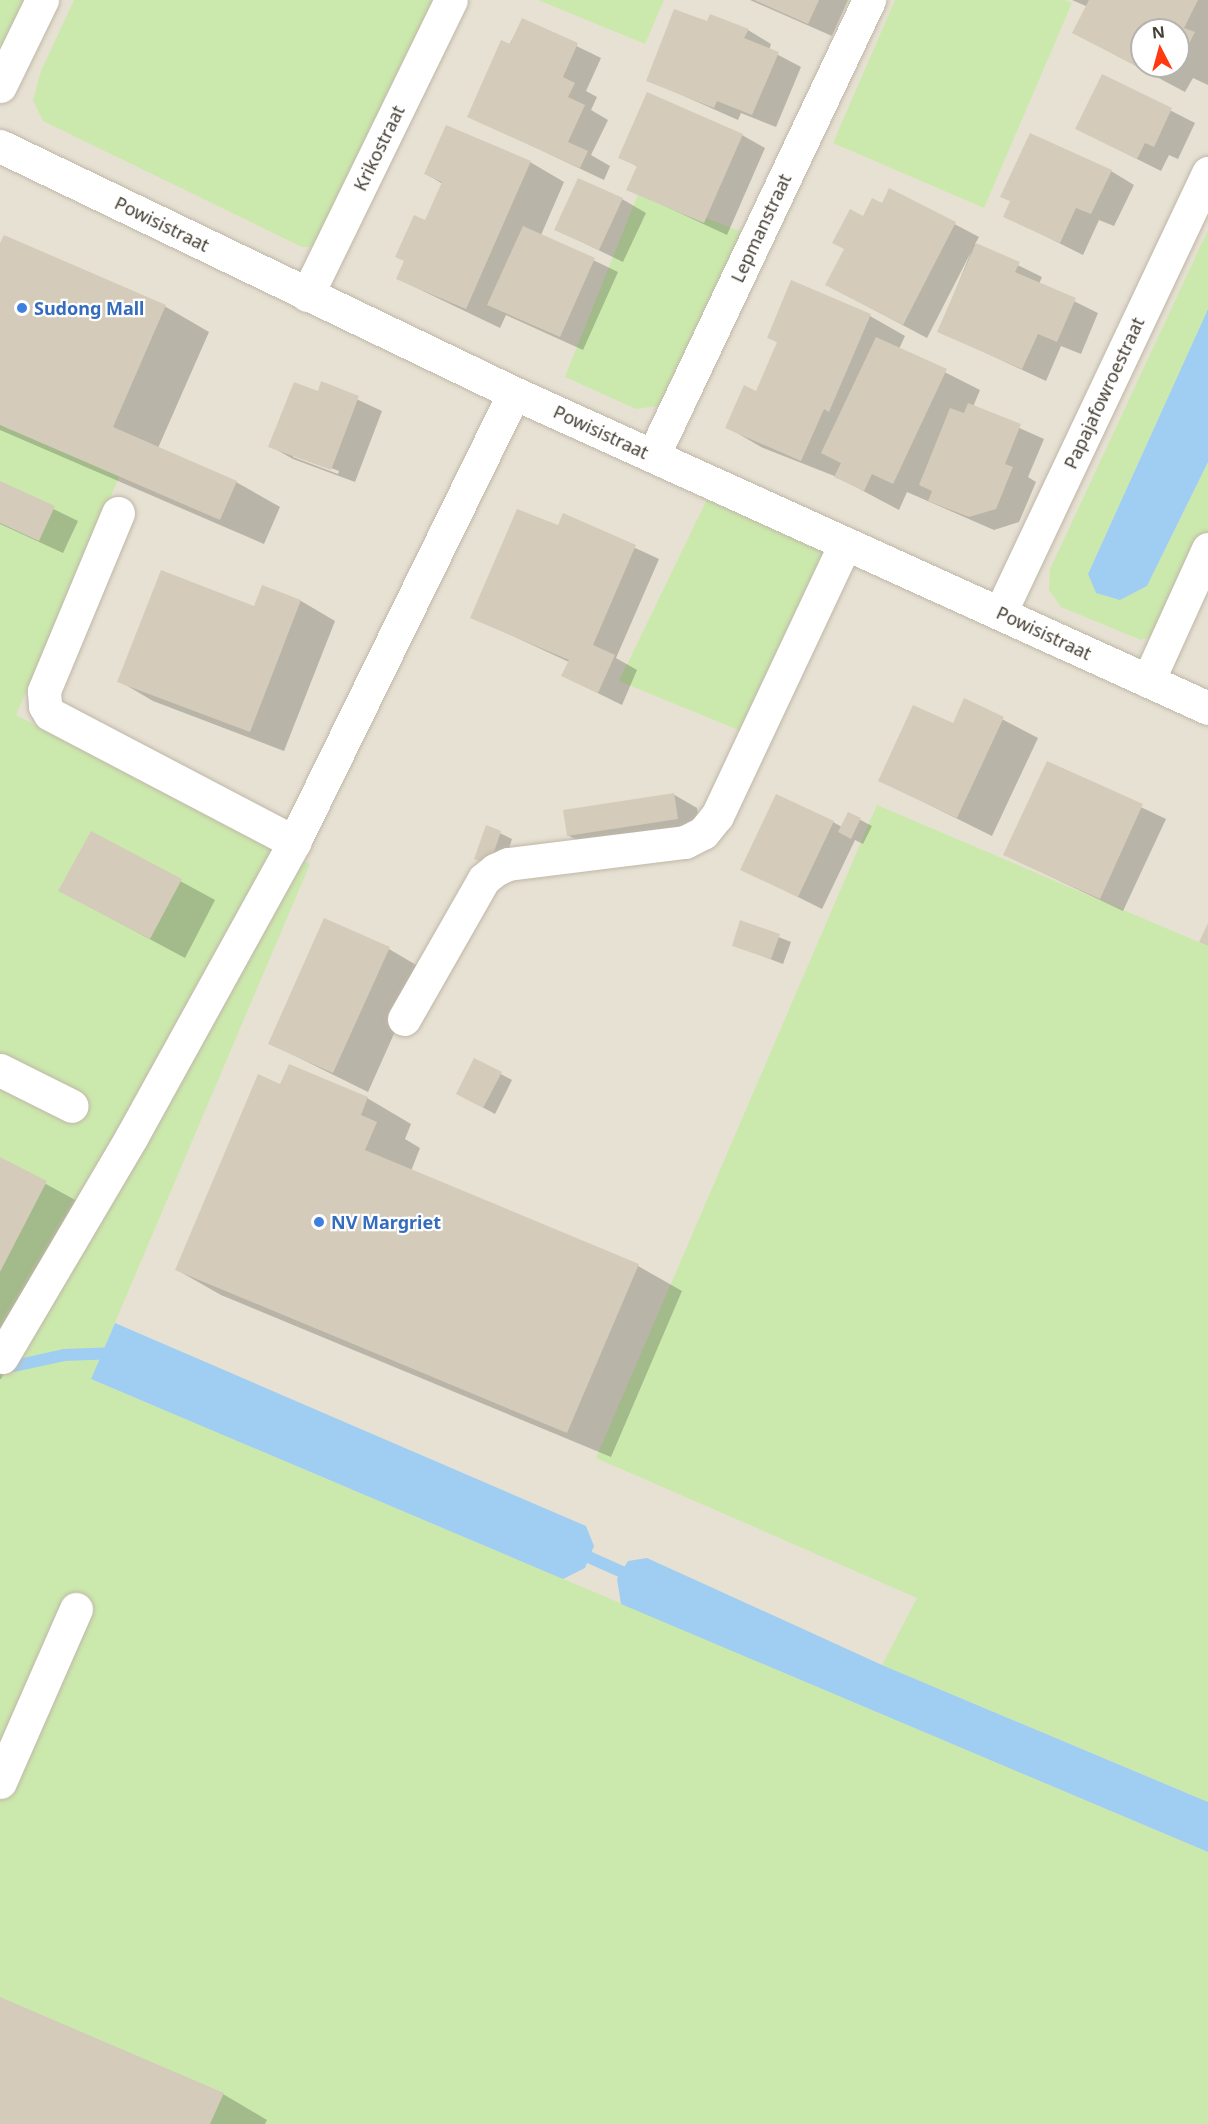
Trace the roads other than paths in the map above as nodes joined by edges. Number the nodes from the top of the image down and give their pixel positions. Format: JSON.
{"nodes":[{"id":1,"x":42,"y":0,"type":"edge"},
{"id":2,"x":451,"y":0,"type":"edge"},
{"id":3,"x":869,"y":0,"type":"edge"},
{"id":4,"x":0,"y":86,"type":"edge"},
{"id":5,"x":0,"y":146,"type":"edge"},
{"id":6,"x":1208,"y":173,"type":"edge"},
{"id":7,"x":308,"y":295,"type":"junction"},
{"id":8,"x":514,"y":393,"type":"junction"},
{"id":9,"x":653,"y":456,"type":"junction"},
{"id":10,"x":118,"y":513,"type":"dead end"},
{"id":11,"x":845,"y":544,"type":"junction"},
{"id":12,"x":1208,"y":549,"type":"edge"},
{"id":13,"x":1000,"y":613,"type":"junction"},
{"id":14,"x":1148,"y":681,"type":"junction"},
{"id":15,"x":1208,"y":708,"type":"edge"},
{"id":16,"x":294,"y":842,"type":"junction"},
{"id":17,"x":404,"y":1019,"type":"dead end"},
{"id":18,"x":0,"y":1070,"type":"edge"},
{"id":19,"x":72,"y":1106,"type":"dead end"},
{"id":20,"x":2,"y":1357,"type":"dead end"},
{"id":21,"x":76,"y":1609,"type":"dead end"},
{"id":22,"x":0,"y":1782,"type":"edge"}],
"edges":[{"from":1,"to":4,"type":"street"},
{"from":2,"to":7,"type":"street","name":"Krikostraat"},
{"from":3,"to":9,"type":"street","name":"Lepmanstraat"},
{"from":5,"to":7,"type":"street","name":"Powisistraat"},
{"from":6,"to":13,"type":"street","name":"Papajafowroestraat"},
{"from":7,"to":8,"type":"street","name":"Powisistraat"},
{"from":8,"to":9,"type":"street","name":"Powisistraat"},
{"from":8,"to":16,"type":"street"},
{"from":9,"to":11,"type":"street","name":"Powisistraat"},
{"from":10,"to":16,"type":"street"},
{"from":11,"to":13,"type":"street","name":"Powisistraat"},
{"from":11,"to":17,"type":"street"},
{"from":12,"to":14,"type":"street"},
{"from":13,"to":14,"type":"street","name":"Powisistraat"},
{"from":14,"to":15,"type":"street","name":"Powisistraat"},
{"from":16,"to":20,"type":"street"},
{"from":18,"to":19,"type":"street"},
{"from":21,"to":22,"type":"street"}]}
